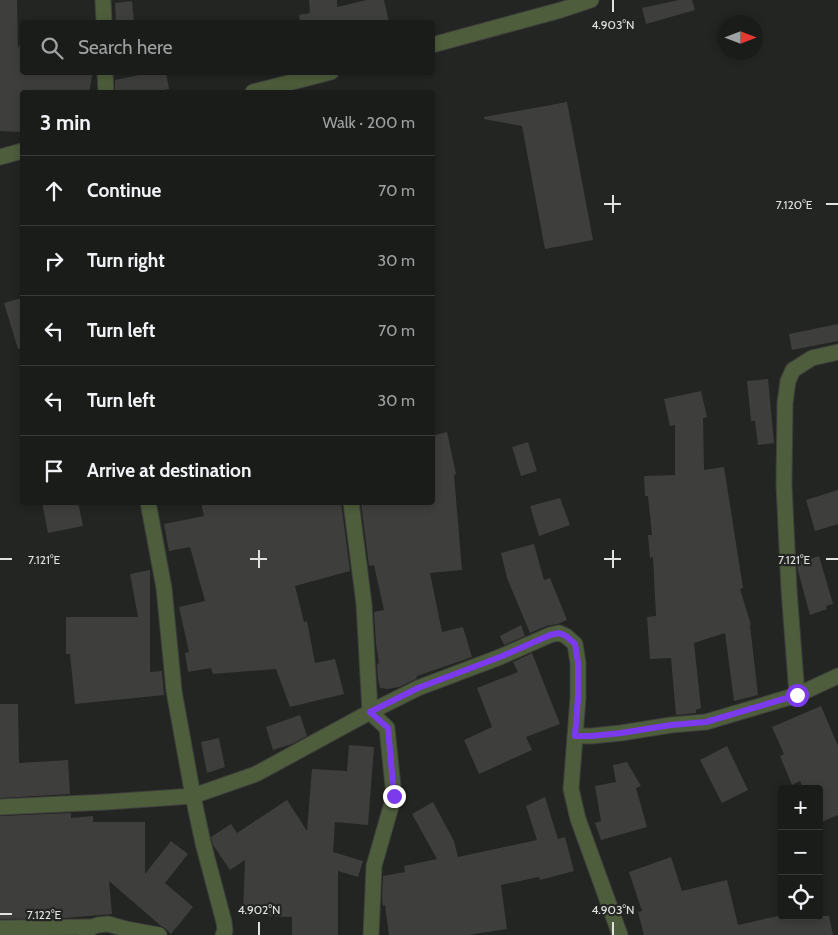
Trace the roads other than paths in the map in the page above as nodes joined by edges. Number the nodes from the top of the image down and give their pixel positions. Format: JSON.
{"nodes":[{"id":1,"x":103,"y":0,"type":"edge"},
{"id":2,"x":591,"y":0,"type":"edge"},
{"id":3,"x":104,"y":20,"type":"edge"},
{"id":4,"x":435,"y":44,"type":"edge"},
{"id":5,"x":105,"y":75,"type":"edge"},
{"id":6,"x":325,"y":75,"type":"edge"},
{"id":7,"x":304,"y":86,"type":"edge"},
{"id":8,"x":106,"y":90,"type":"edge"},
{"id":9,"x":270,"y":90,"type":"edge"},
{"id":10,"x":20,"y":152,"type":"edge"},
{"id":11,"x":0,"y":157,"type":"edge"},
{"id":12,"x":838,"y":352,"type":"edge"},
{"id":13,"x":149,"y":505,"type":"edge"},
{"id":14,"x":351,"y":505,"type":"edge"},
{"id":15,"x":838,"y":676,"type":"edge"},
{"id":16,"x":797,"y":695,"type":"junction"},
{"id":17,"x":370,"y":712,"type":"junction"},
{"id":18,"x":575,"y":736,"type":"junction"},
{"id":19,"x":193,"y":796,"type":"junction"},
{"id":20,"x":0,"y":807,"type":"edge"},
{"id":21,"x":0,"y":928,"type":"edge"},
{"id":22,"x":89,"y":931,"type":"edge"},
{"id":23,"x":160,"y":935,"type":"edge"},
{"id":24,"x":223,"y":935,"type":"edge"},
{"id":25,"x":371,"y":935,"type":"edge"},
{"id":26,"x":620,"y":935,"type":"edge"}],
"edges":[{"from":1,"to":3,"type":"street"},
{"from":2,"to":4,"type":"street"},
{"from":5,"to":8,"type":"street"},
{"from":6,"to":7,"type":"street"},
{"from":7,"to":9,"type":"street"},
{"from":10,"to":11,"type":"street"},
{"from":12,"to":16,"type":"street"},
{"from":13,"to":19,"type":"street"},
{"from":14,"to":17,"type":"street"},
{"from":15,"to":16,"type":"street"},
{"from":16,"to":18,"type":"street"},
{"from":17,"to":18,"type":"street"},
{"from":17,"to":19,"type":"street"},
{"from":17,"to":25,"type":"street"},
{"from":18,"to":26,"type":"street"},
{"from":19,"to":20,"type":"street"},
{"from":19,"to":24,"type":"street"},
{"from":21,"to":22,"type":"street"},
{"from":22,"to":23,"type":"street"}]}
